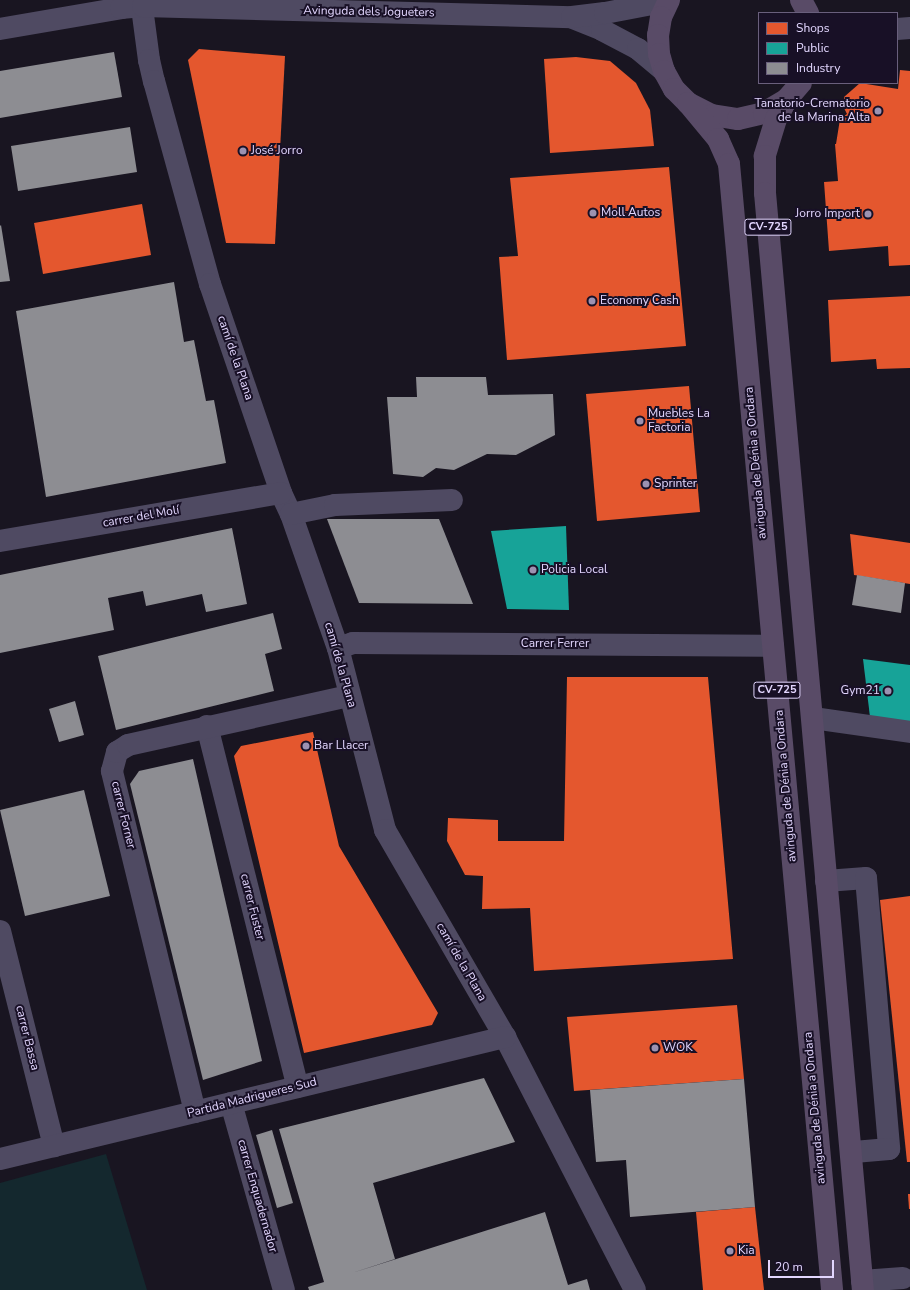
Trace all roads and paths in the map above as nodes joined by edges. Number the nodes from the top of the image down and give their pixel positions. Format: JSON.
{"nodes":[{"id":1,"x":669,"y":0,"type":"edge"},
{"id":2,"x":801,"y":0,"type":"edge"},
{"id":3,"x":142,"y":3,"type":"edge"},
{"id":4,"x":807,"y":12,"type":"edge"},
{"id":5,"x":572,"y":17,"type":"junction"},
{"id":6,"x":910,"y":28,"type":"edge"},
{"id":7,"x":0,"y":29,"type":"edge"},
{"id":8,"x":898,"y":29,"type":"edge"},
{"id":9,"x":664,"y":71,"type":"junction"},
{"id":10,"x":800,"y":84,"type":"edge"},
{"id":11,"x":786,"y":99,"type":"junction"},
{"id":12,"x":688,"y":103,"type":"junction"},
{"id":13,"x":282,"y":493,"type":"junction"},
{"id":14,"x":452,"y":500,"type":"dead end"},
{"id":15,"x":291,"y":514,"type":"junction"},
{"id":16,"x":0,"y":541,"type":"edge"},
{"id":17,"x":773,"y":646,"type":"junction"},
{"id":18,"x":338,"y":648,"type":"junction"},
{"id":19,"x":350,"y":696,"type":"junction"},
{"id":20,"x":813,"y":718,"type":"junction"},
{"id":21,"x":207,"y":726,"type":"junction"},
{"id":22,"x":910,"y":732,"type":"edge"},
{"id":23,"x":826,"y":881,"type":"junction"},
{"id":24,"x":0,"y":931,"type":"edge"},
{"id":25,"x":504,"y":1037,"type":"junction"},
{"id":26,"x":298,"y":1087,"type":"junction"},
{"id":27,"x":231,"y":1103,"type":"junction"},
{"id":28,"x":195,"y":1112,"type":"junction"},
{"id":29,"x":54,"y":1146,"type":"junction"},
{"id":30,"x":851,"y":1152,"type":"junction"},
{"id":31,"x":0,"y":1159,"type":"edge"},
{"id":32,"x":903,"y":1278,"type":"dead end"},
{"id":33,"x":863,"y":1285,"type":"edge"},
{"id":34,"x":284,"y":1290,"type":"edge"},
{"id":35,"x":636,"y":1290,"type":"edge"},
{"id":36,"x":832,"y":1290,"type":"edge"}],
"edges":[{"from":1,"to":5,"type":"street","name":"Avinguda dels Jogueters"},
{"from":1,"to":9,"type":"main road","number":"CV-725"},
{"from":2,"to":4,"type":"main road"},
{"from":3,"to":5,"type":"street","name":"Avinguda dels Jogueters"},
{"from":3,"to":7,"type":"street","name":"Avinguda dels Jogueters"},
{"from":3,"to":13,"type":"street","name":"camí de la Plana"},
{"from":5,"to":9,"type":"street","name":"Avinguda dels Jogueters"},
{"from":6,"to":8,"type":"street"},
{"from":9,"to":12,"type":"main road","number":"CV-725"},
{"from":10,"to":11,"type":"main road","number":"CV-725"},
{"from":11,"to":12,"type":"main road","number":"CV-725"},
{"from":11,"to":20,"type":"main road","number":"CV-725"},
{"from":12,"to":17,"type":"main road","name":"avinguda de Dénia a Ondara","number":"CV-725"},
{"from":13,"to":15,"type":"street","name":"camí de la Plana"},
{"from":13,"to":16,"type":"street","name":"carrer del Molí"},
{"from":14,"to":15,"type":"street"},
{"from":15,"to":18,"type":"street","name":"camí de la Plana"},
{"from":17,"to":18,"type":"street","name":"Carrer Ferrer"},
{"from":17,"to":36,"type":"main road","name":"avinguda de Dénia a Ondara","number":"CV-725"},
{"from":18,"to":19,"type":"street","name":"camí de la Plana"},
{"from":19,"to":21,"type":"street","name":"carrer Forner"},
{"from":19,"to":25,"type":"street","name":"camí de la Plana"},
{"from":20,"to":22,"type":"street"},
{"from":20,"to":23,"type":"main road","number":"CV-725"},
{"from":21,"to":26,"type":"street","name":"carrer Fuster"},
{"from":21,"to":28,"type":"street","name":"carrer Forner"},
{"from":23,"to":30,"type":"main road","number":"CV-725"},
{"from":23,"to":30,"type":"street"},
{"from":24,"to":29,"type":"street","name":"carrer Bassa"},
{"from":25,"to":26,"type":"street","name":"Partida Madrigueres Sud"},
{"from":25,"to":35,"type":"street","name":"camí de la Plana"},
{"from":26,"to":27,"type":"street","name":"Partida Madrigueres Sud"},
{"from":27,"to":28,"type":"street","name":"Partida Madrigueres Sud"},
{"from":27,"to":34,"type":"street","name":"carrer Enquadernador"},
{"from":28,"to":29,"type":"street","name":"Partida Madrigueres Sud"},
{"from":29,"to":31,"type":"street","name":"Partida Madrigueres Sud"},
{"from":30,"to":33,"type":"main road","number":"CV-725"},
{"from":32,"to":33,"type":"street"}]}
